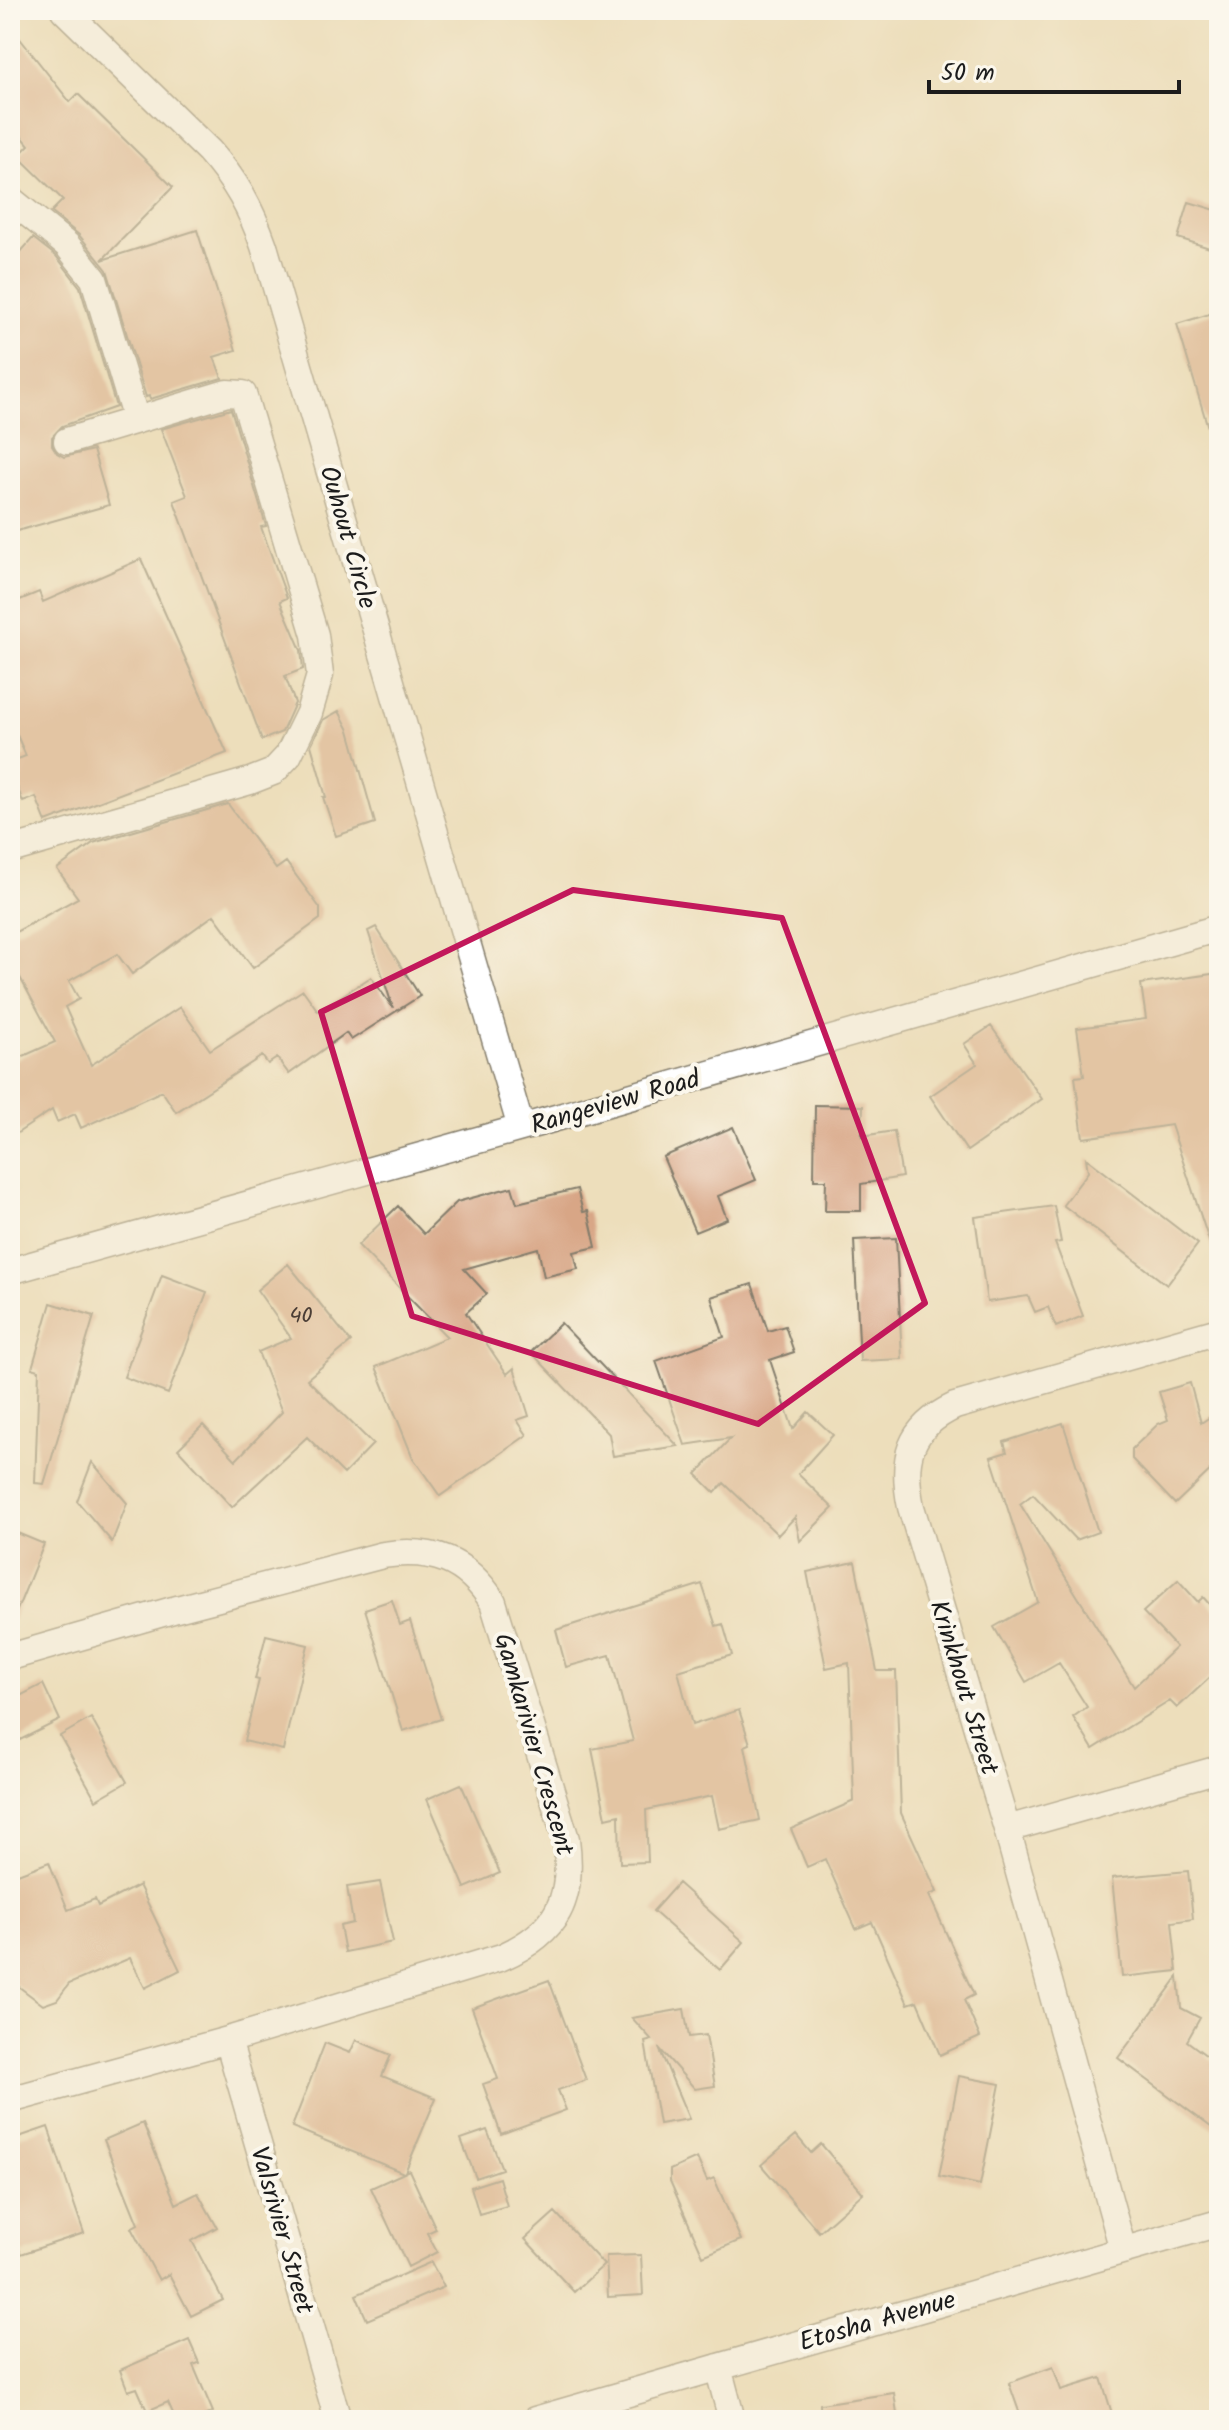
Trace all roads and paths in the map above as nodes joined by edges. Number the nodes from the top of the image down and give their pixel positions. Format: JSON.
{"nodes":[{"id":1,"x":64,"y":10,"type":"edge"},
{"id":2,"x":10,"y":199,"type":"edge"},
{"id":3,"x":136,"y":420,"type":"junction"},
{"id":4,"x":67,"y":441,"type":"dead end"},
{"id":5,"x":10,"y":850,"type":"edge"},
{"id":6,"x":1219,"y":928,"type":"edge"},
{"id":7,"x":521,"y":1128,"type":"junction"},
{"id":8,"x":10,"y":1271,"type":"edge"},
{"id":9,"x":1219,"y":1331,"type":"edge"},
{"id":10,"x":10,"y":1657,"type":"edge"},
{"id":11,"x":1219,"y":1769,"type":"edge"},
{"id":12,"x":1007,"y":1829,"type":"junction"},
{"id":13,"x":228,"y":2040,"type":"junction"},
{"id":14,"x":10,"y":2100,"type":"edge"},
{"id":15,"x":1219,"y":2223,"type":"edge"},
{"id":16,"x":1123,"y":2250,"type":"junction"},
{"id":17,"x":718,"y":2367,"type":"junction"},
{"id":18,"x":338,"y":2420,"type":"edge"},
{"id":19,"x":535,"y":2420,"type":"edge"},
{"id":20,"x":732,"y":2420,"type":"edge"}],
"edges":[{"from":1,"to":7,"type":"street","name":"Ouhout Circle"},
{"from":2,"to":3,"type":"street"},
{"from":3,"to":4,"type":"street"},
{"from":3,"to":5,"type":"street"},
{"from":6,"to":7,"type":"street","name":"Rangeview Road"},
{"from":7,"to":8,"type":"street","name":"Rangeview Road"},
{"from":9,"to":12,"type":"street","name":"Krinkhout Street"},
{"from":10,"to":13,"type":"street","name":"Gamkarivier Crescent"},
{"from":11,"to":12,"type":"street"},
{"from":12,"to":16,"type":"street","name":"Krinkhout Street"},
{"from":13,"to":14,"type":"street","name":"Gamkarivier Crescent"},
{"from":13,"to":18,"type":"street","name":"Valsrivier Street"},
{"from":15,"to":16,"type":"street","name":"Etosha Avenue"},
{"from":16,"to":17,"type":"street","name":"Etosha Avenue"},
{"from":17,"to":19,"type":"street","name":"Etosha Avenue"},
{"from":17,"to":20,"type":"street"}]}
